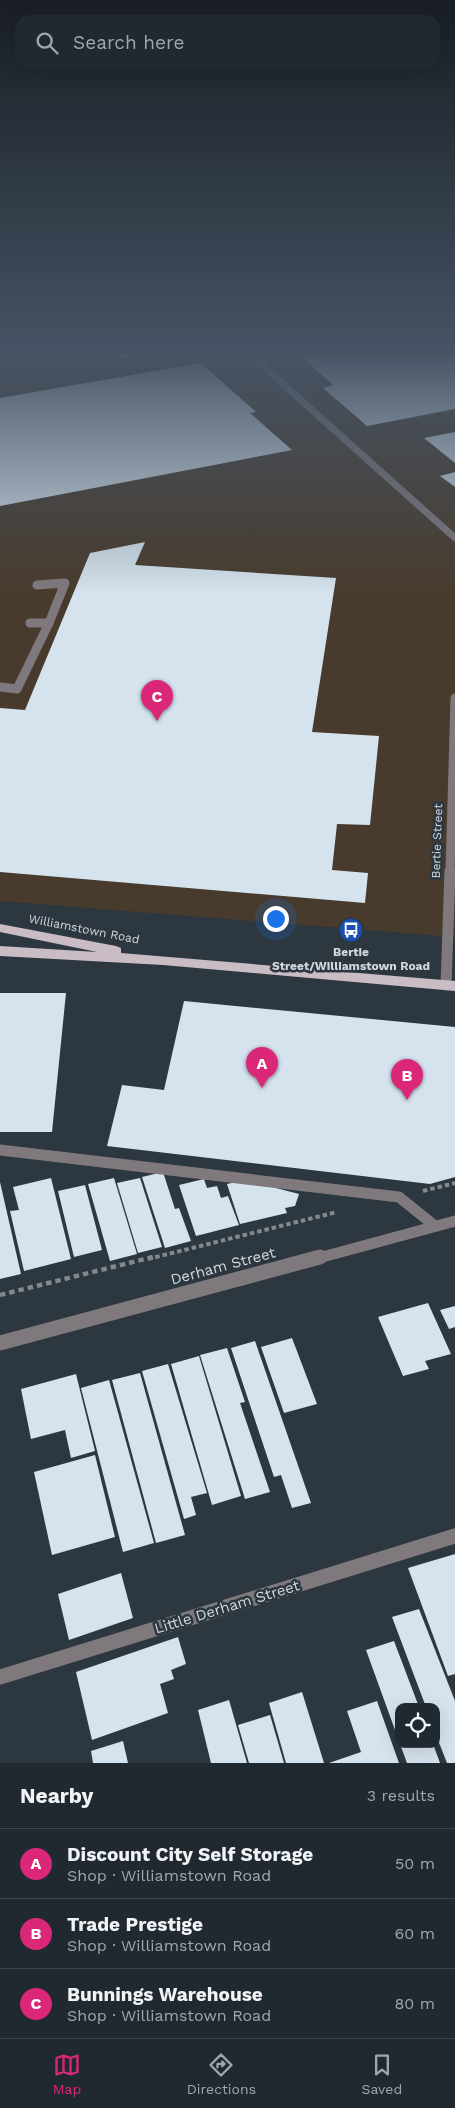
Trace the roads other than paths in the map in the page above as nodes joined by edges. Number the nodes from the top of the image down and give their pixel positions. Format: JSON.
{"nodes":[{"id":1,"x":336,"y":431,"type":"edge"},
{"id":2,"x":455,"y":537,"type":"edge"},
{"id":3,"x":37,"y":585,"type":"dead end"},
{"id":4,"x":49,"y":623,"type":"junction"},
{"id":5,"x":30,"y":624,"type":"dead end"},
{"id":6,"x":0,"y":687,"type":"edge"},
{"id":7,"x":455,"y":698,"type":"edge"},
{"id":8,"x":0,"y":928,"type":"edge"},
{"id":9,"x":0,"y":951,"type":"edge"},
{"id":10,"x":163,"y":960,"type":"junction"},
{"id":11,"x":450,"y":985,"type":"edge"},
{"id":12,"x":0,"y":1150,"type":"edge"},
{"id":13,"x":455,"y":1221,"type":"edge"},
{"id":14,"x":435,"y":1226,"type":"junction"},
{"id":15,"x":0,"y":1342,"type":"edge"},
{"id":16,"x":455,"y":1536,"type":"edge"},
{"id":17,"x":0,"y":1677,"type":"edge"}],
"edges":[{"from":1,"to":2,"type":"street"},
{"from":3,"to":4,"type":"street"},
{"from":4,"to":5,"type":"street"},
{"from":4,"to":6,"type":"street"},
{"from":7,"to":11,"type":"street","name":"Bertie Street"},
{"from":8,"to":10,"type":"main road","name":"Williamstown Road"},
{"from":9,"to":10,"type":"main road","name":"Williamstown Road"},
{"from":10,"to":11,"type":"main road","name":"Williamstown Road"},
{"from":12,"to":14,"type":"street"},
{"from":13,"to":14,"type":"street","name":"Derham Street"},
{"from":14,"to":15,"type":"street","name":"Derham Street"},
{"from":16,"to":17,"type":"street","name":"Little Derham Street"}]}
